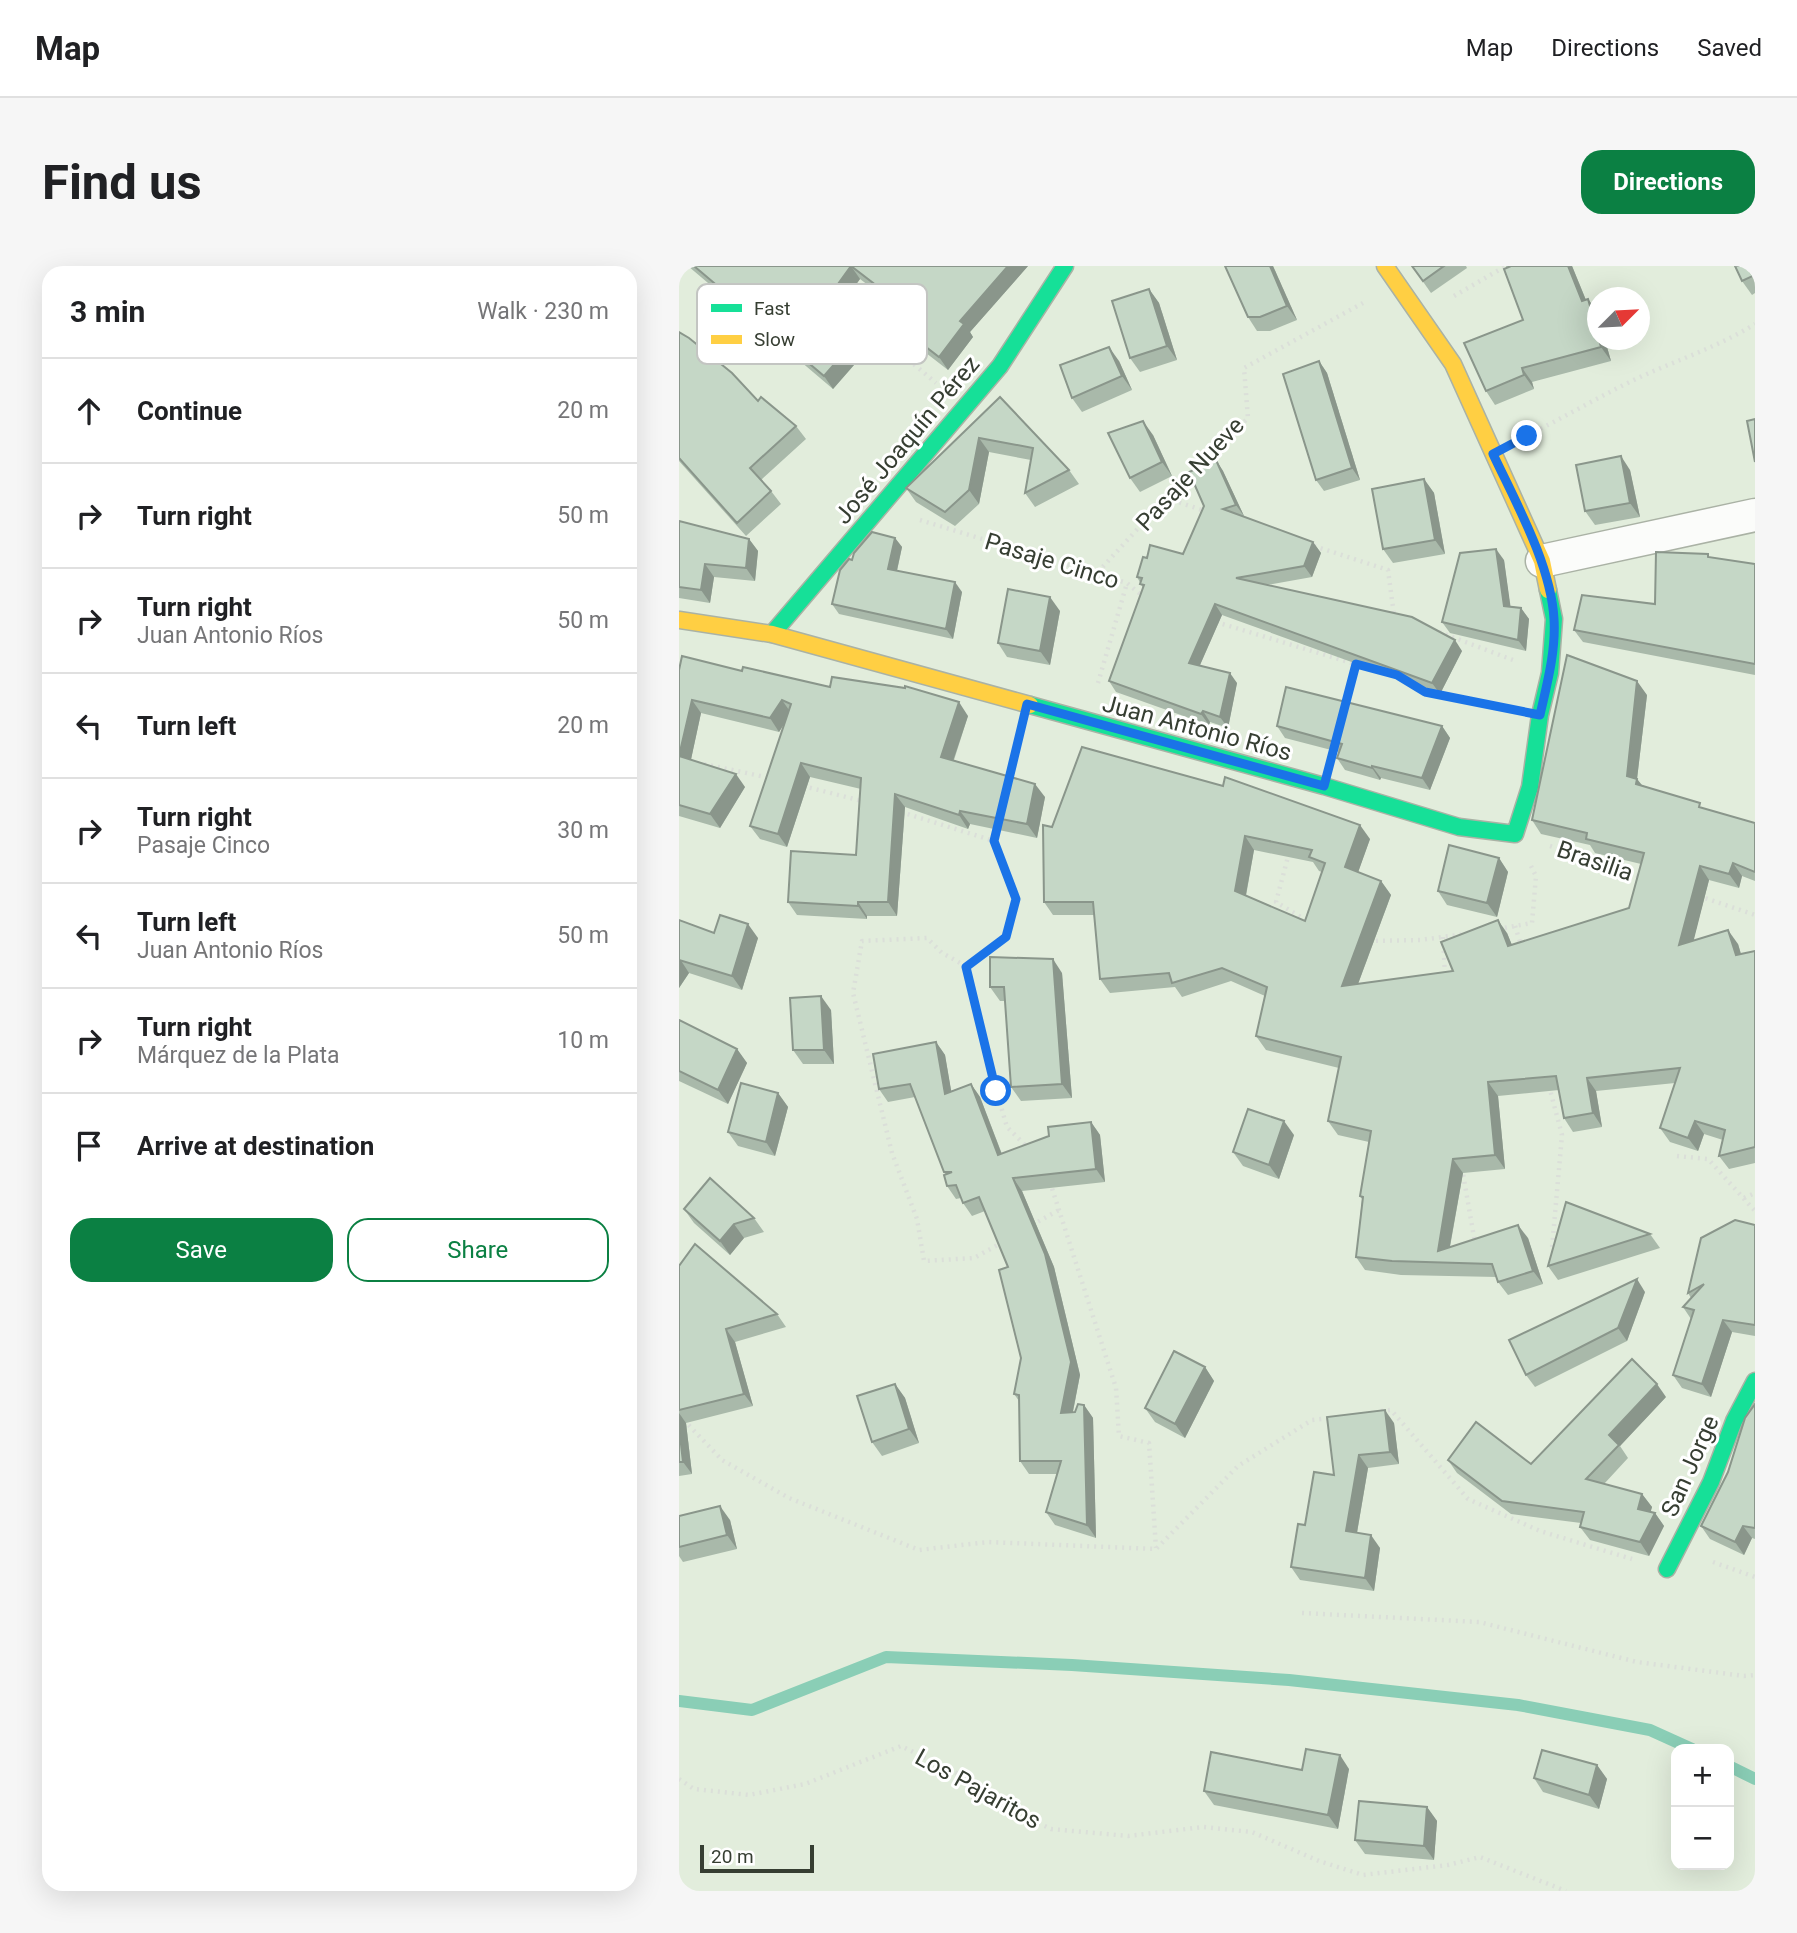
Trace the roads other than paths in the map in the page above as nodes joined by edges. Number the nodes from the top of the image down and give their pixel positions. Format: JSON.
{"nodes":[{"id":1,"x":1065,"y":266,"type":"edge"},
{"id":2,"x":1385,"y":266,"type":"edge"},
{"id":3,"x":1755,"y":515,"type":"edge"},
{"id":4,"x":1542,"y":561,"type":"junction"},
{"id":5,"x":679,"y":620,"type":"edge"},
{"id":6,"x":772,"y":634,"type":"junction"},
{"id":7,"x":1755,"y":1381,"type":"edge"},
{"id":8,"x":1667,"y":1569,"type":"road end"}],
"edges":[{"from":1,"to":6,"type":"street","name":"José Joaquín Pérez"},
{"from":2,"to":4,"type":"street"},
{"from":3,"to":4,"type":"street"},
{"from":4,"to":6,"type":"street","name":"Juan Antonio Ríos"},
{"from":5,"to":6,"type":"street","name":"Juan Antonio Ríos"},
{"from":7,"to":8,"type":"street","name":"San Jorge"}]}
